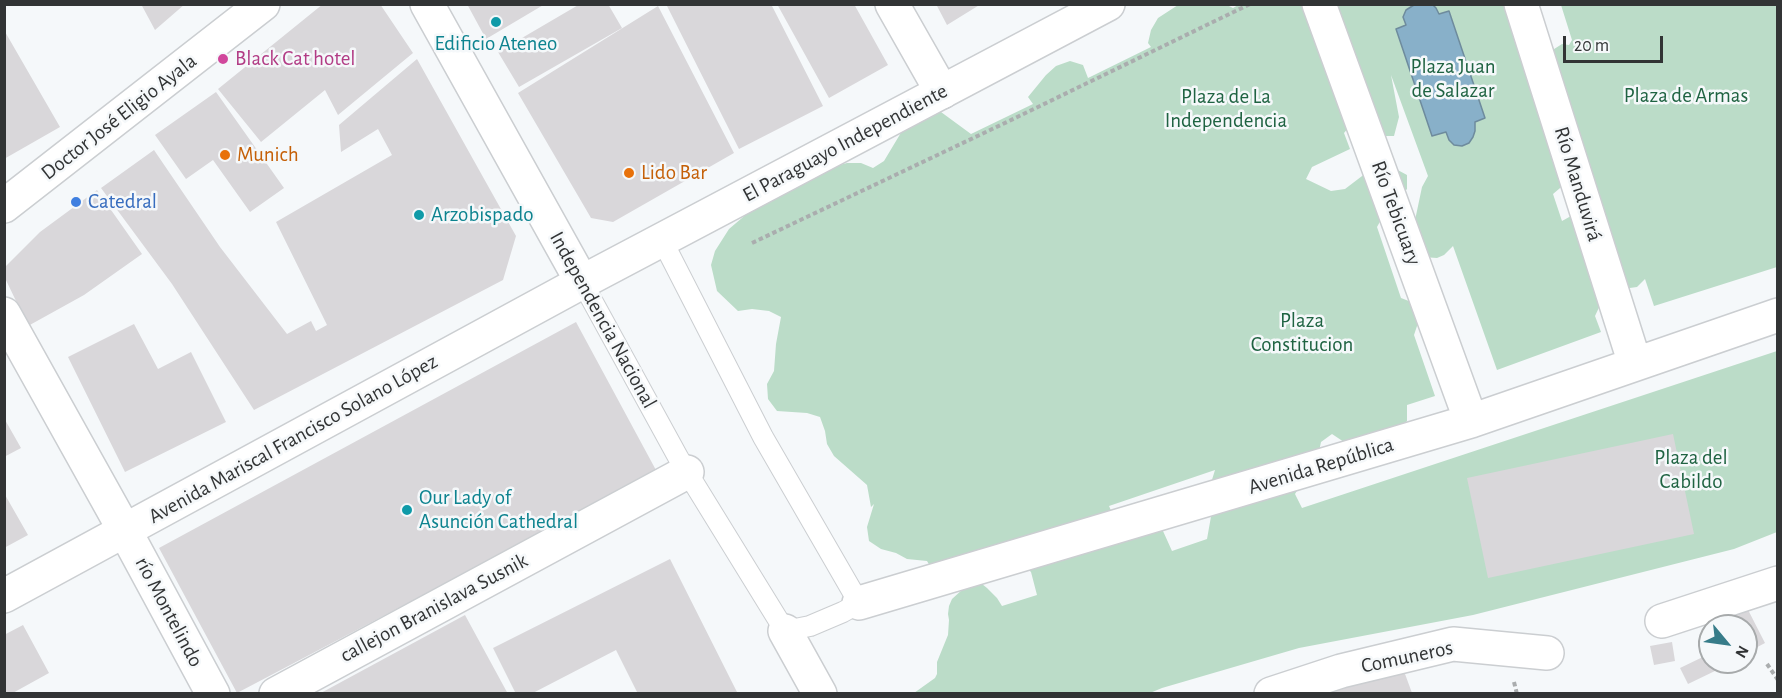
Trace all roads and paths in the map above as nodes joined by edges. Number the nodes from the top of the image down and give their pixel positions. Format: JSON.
{"nodes":[{"id":1,"x":262,"y":4,"type":"edge"},
{"id":2,"x":427,"y":4,"type":"edge"},
{"id":3,"x":892,"y":4,"type":"edge"},
{"id":4,"x":1108,"y":4,"type":"edge"},
{"id":5,"x":1250,"y":4,"type":"edge"},
{"id":6,"x":1319,"y":4,"type":"edge"},
{"id":7,"x":1521,"y":4,"type":"edge"},
{"id":8,"x":942,"y":92,"type":"junction"},
{"id":9,"x":4,"y":206,"type":"edge"},
{"id":10,"x":662,"y":240,"type":"junction"},
{"id":11,"x":752,"y":243,"type":"dead end"},
{"id":12,"x":582,"y":282,"type":"junction"},
{"id":13,"x":4,"y":314,"type":"edge"},
{"id":14,"x":1778,"y":315,"type":"edge"},
{"id":15,"x":1635,"y":364,"type":"junction"},
{"id":16,"x":1471,"y":422,"type":"junction"},
{"id":17,"x":687,"y":472,"type":"junction"},
{"id":18,"x":125,"y":531,"type":"junction"},
{"id":19,"x":1778,"y":583,"type":"edge"},
{"id":20,"x":4,"y":596,"type":"edge"},
{"id":21,"x":859,"y":603,"type":"junction"},
{"id":22,"x":1662,"y":621,"type":"dead end"},
{"id":23,"x":785,"y":632,"type":"junction"},
{"id":24,"x":1547,"y":653,"type":"dead end"},
{"id":25,"x":1767,"y":664,"type":"dead end"},
{"id":26,"x":1778,"y":680,"type":"edge"},
{"id":27,"x":213,"y":693,"type":"edge"},
{"id":28,"x":276,"y":693,"type":"edge"},
{"id":29,"x":820,"y":693,"type":"edge"},
{"id":30,"x":1271,"y":693,"type":"edge"}],
"edges":[{"from":1,"to":9,"type":"main road","name":"Doctor José Eligio Ayala"},
{"from":2,"to":12,"type":"main road","name":"Independencia Nacional"},
{"from":3,"to":8,"type":"main road"},
{"from":4,"to":8,"type":"main road","name":"El Paraguayo Independiente"},
{"from":5,"to":11,"type":"path"},
{"from":6,"to":16,"type":"main road","name":"Río Tebicuary"},
{"from":7,"to":15,"type":"main road","name":"Río Manduvirá"},
{"from":8,"to":10,"type":"main road","name":"El Paraguayo Independiente"},
{"from":10,"to":12,"type":"main road","name":"El Paraguayo Independiente"},
{"from":10,"to":21,"type":"lane"},
{"from":12,"to":17,"type":"lane","name":"Independencia Nacional"},
{"from":12,"to":18,"type":"main road","name":"Avenida Mariscal Francisco Solano López"},
{"from":13,"to":18,"type":"main road","name":"río Montelindo"},
{"from":14,"to":15,"type":"main road","name":"Avenida República"},
{"from":15,"to":16,"type":"main road","name":"Avenida República"},
{"from":16,"to":21,"type":"main road","name":"Avenida República"},
{"from":17,"to":23,"type":"lane","name":"Independencia Nacional"},
{"from":17,"to":28,"type":"main road","name":"callejon Branislava Susnik"},
{"from":18,"to":20,"type":"main road","name":"Avenida Mariscal Francisco Solano López"},
{"from":18,"to":27,"type":"main road","name":"río Montelindo"},
{"from":19,"to":22,"type":"main road"},
{"from":21,"to":23,"type":"lane"},
{"from":23,"to":29,"type":"main road","name":"Independencia Nacional"},
{"from":24,"to":30,"type":"main road","name":"Comuneros"},
{"from":25,"to":26,"type":"path"}]}
